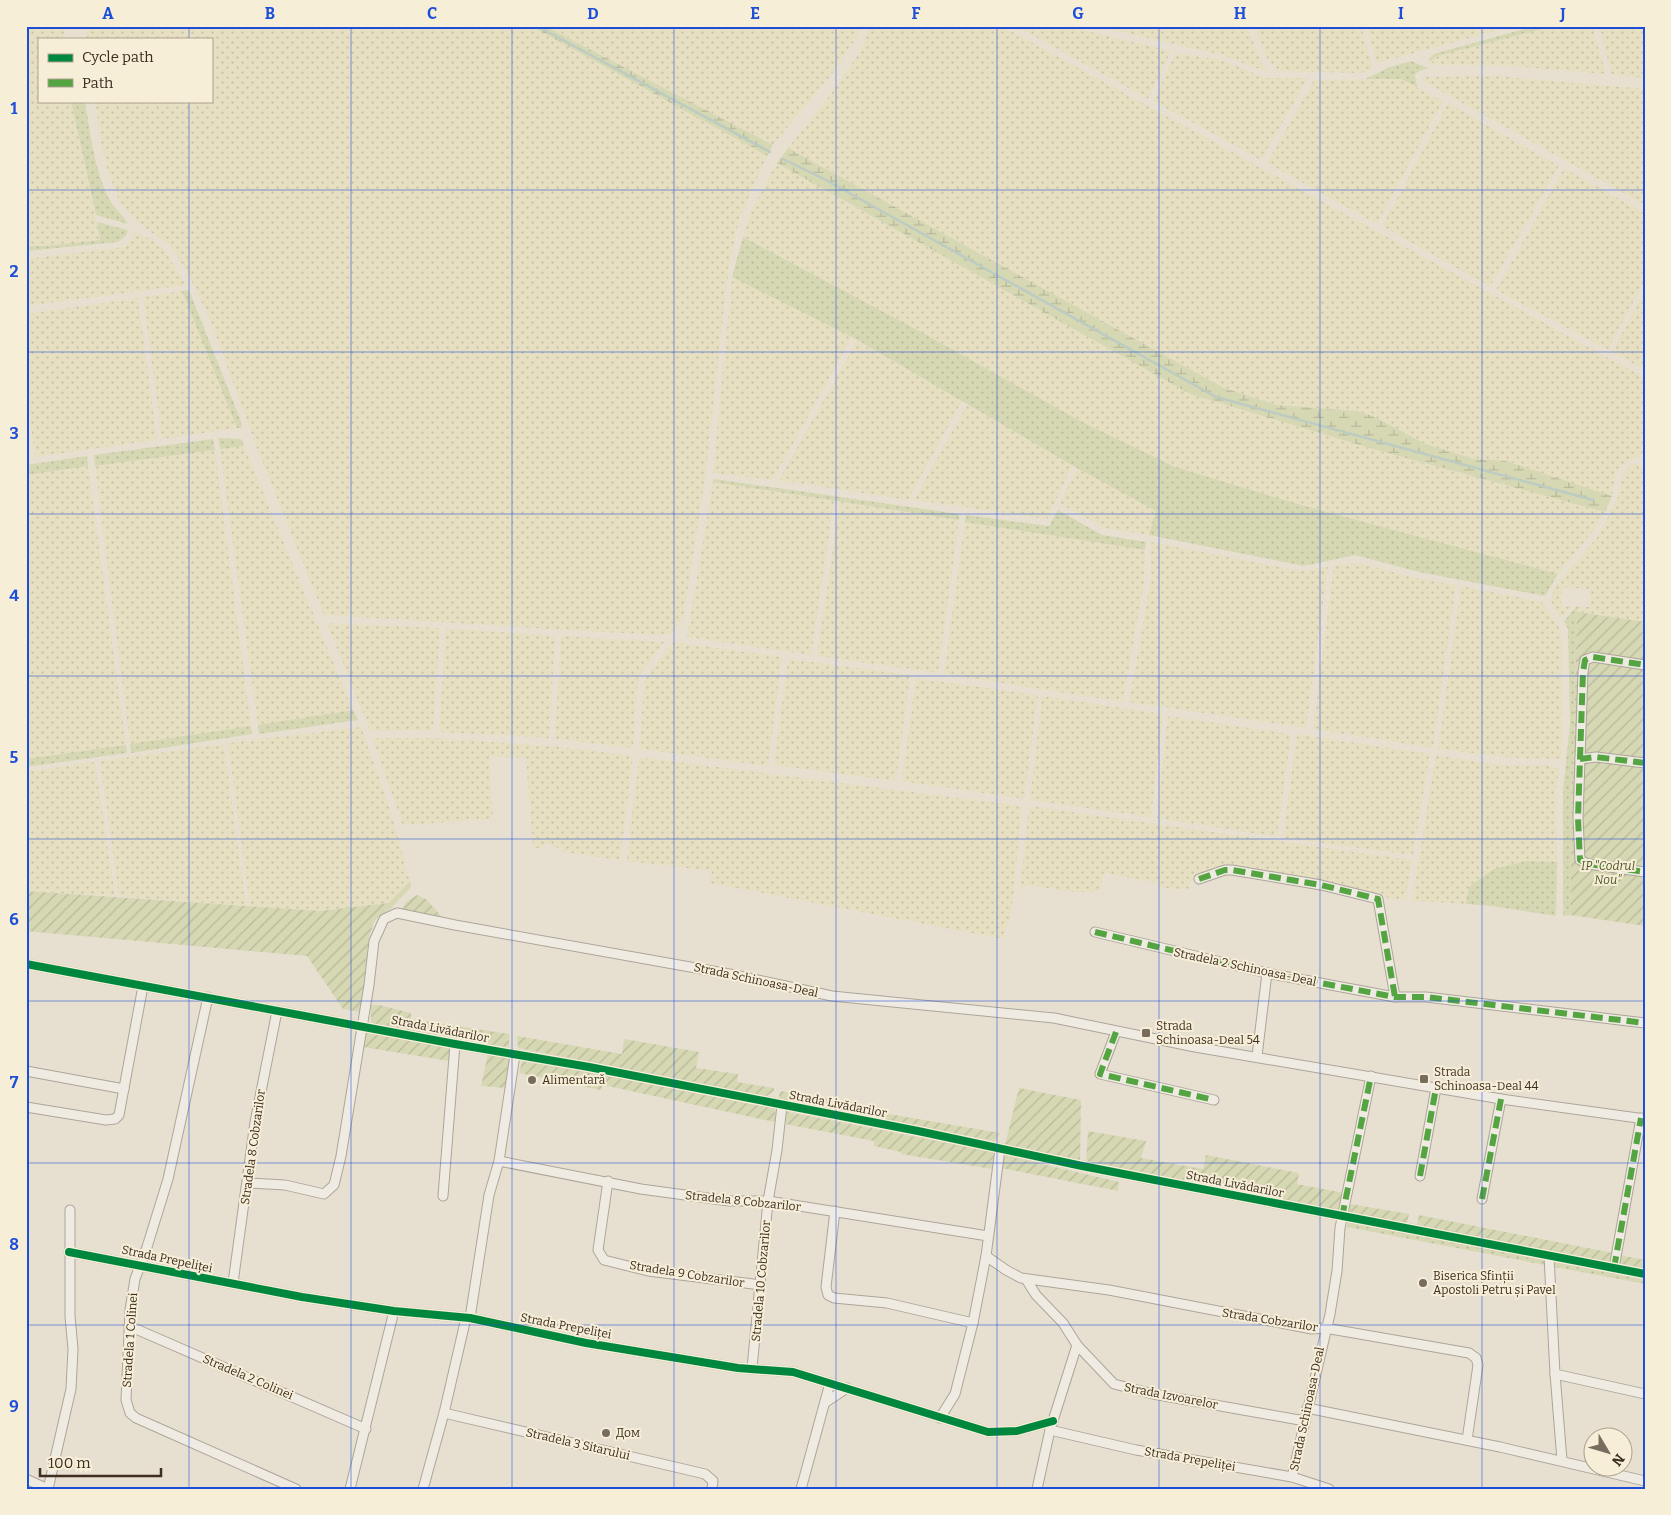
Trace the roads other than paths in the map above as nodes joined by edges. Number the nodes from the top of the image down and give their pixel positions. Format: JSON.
{"nodes":[{"id":1,"x":1645,"y":665,"type":"edge"},
{"id":2,"x":1580,"y":759,"type":"junction"},
{"id":3,"x":1645,"y":763,"type":"edge"},
{"id":4,"x":1645,"y":872,"type":"edge"},
{"id":5,"x":1199,"y":880,"type":"dead end"},
{"id":6,"x":1095,"y":932,"type":"dead end"},
{"id":7,"x":26,"y":964,"type":"edge"},
{"id":8,"x":1267,"y":973,"type":"junction"},
{"id":9,"x":143,"y":986,"type":"junction"},
{"id":10,"x":208,"y":997,"type":"junction"},
{"id":11,"x":1396,"y":997,"type":"junction"},
{"id":12,"x":276,"y":1011,"type":"junction"},
{"id":13,"x":1645,"y":1023,"type":"edge"},
{"id":14,"x":362,"y":1026,"type":"junction"},
{"id":15,"x":1116,"y":1032,"type":"junction"},
{"id":16,"x":455,"y":1044,"type":"junction"},
{"id":17,"x":515,"y":1054,"type":"junction"},
{"id":18,"x":1257,"y":1056,"type":"junction"},
{"id":19,"x":26,"y":1070,"type":"edge"},
{"id":20,"x":1371,"y":1076,"type":"junction"},
{"id":21,"x":1436,"y":1088,"type":"junction"},
{"id":22,"x":124,"y":1089,"type":"junction"},
{"id":23,"x":1501,"y":1099,"type":"junction"},
{"id":24,"x":1214,"y":1100,"type":"dead end"},
{"id":25,"x":782,"y":1105,"type":"junction"},
{"id":26,"x":26,"y":1106,"type":"edge"},
{"id":27,"x":1643,"y":1118,"type":"edge"},
{"id":28,"x":1000,"y":1149,"type":"junction"},
{"id":29,"x":499,"y":1160,"type":"junction"},
{"id":30,"x":1420,"y":1176,"type":"dead end"},
{"id":31,"x":608,"y":1182,"type":"junction"},
{"id":32,"x":248,"y":1183,"type":"junction"},
{"id":33,"x":443,"y":1196,"type":"dead end"},
{"id":34,"x":1482,"y":1199,"type":"dead end"},
{"id":35,"x":768,"y":1202,"type":"junction"},
{"id":36,"x":70,"y":1210,"type":"dead end"},
{"id":37,"x":835,"y":1211,"type":"junction"},
{"id":38,"x":1342,"y":1217,"type":"junction"},
{"id":39,"x":988,"y":1236,"type":"junction"},
{"id":40,"x":69,"y":1252,"type":"junction"},
{"id":41,"x":986,"y":1256,"type":"junction"},
{"id":42,"x":1549,"y":1256,"type":"junction"},
{"id":43,"x":141,"y":1264,"type":"junction"},
{"id":44,"x":1614,"y":1268,"type":"junction"},
{"id":45,"x":1645,"y":1274,"type":"edge"},
{"id":46,"x":1026,"y":1279,"type":"junction"},
{"id":47,"x":233,"y":1283,"type":"junction"},
{"id":48,"x":761,"y":1285,"type":"junction"},
{"id":49,"x":394,"y":1311,"type":"junction"},
{"id":50,"x":468,"y":1318,"type":"junction"},
{"id":51,"x":973,"y":1323,"type":"junction"},
{"id":52,"x":130,"y":1326,"type":"junction"},
{"id":53,"x":1325,"y":1328,"type":"junction"},
{"id":54,"x":1077,"y":1345,"type":"junction"},
{"id":55,"x":752,"y":1368,"type":"junction"},
{"id":56,"x":1555,"y":1374,"type":"junction"},
{"id":57,"x":830,"y":1383,"type":"junction"},
{"id":58,"x":847,"y":1388,"type":"junction"},
{"id":59,"x":1645,"y":1394,"type":"edge"},
{"id":60,"x":826,"y":1402,"type":"junction"},
{"id":61,"x":1307,"y":1408,"type":"junction"},
{"id":62,"x":444,"y":1413,"type":"junction"},
{"id":63,"x":940,"y":1418,"type":"junction"},
{"id":64,"x":1053,"y":1420,"type":"junction"},
{"id":65,"x":1304,"y":1421,"type":"junction"},
{"id":66,"x":366,"y":1428,"type":"junction"},
{"id":67,"x":1050,"y":1430,"type":"junction"},
{"id":68,"x":1467,"y":1440,"type":"junction"},
{"id":69,"x":1562,"y":1460,"type":"junction"},
{"id":70,"x":1292,"y":1477,"type":"junction"},
{"id":71,"x":26,"y":1479,"type":"edge"},
{"id":72,"x":1645,"y":1481,"type":"edge"},
{"id":73,"x":48,"y":1489,"type":"edge"},
{"id":74,"x":296,"y":1489,"type":"edge"},
{"id":75,"x":350,"y":1489,"type":"edge"},
{"id":76,"x":423,"y":1489,"type":"edge"},
{"id":77,"x":712,"y":1489,"type":"edge"},
{"id":78,"x":801,"y":1489,"type":"edge"},
{"id":79,"x":1037,"y":1489,"type":"edge"},
{"id":80,"x":1329,"y":1489,"type":"edge"}],
"edges":[{"from":1,"to":2,"type":"street"},
{"from":2,"to":3,"type":"street"},
{"from":2,"to":4,"type":"street"},
{"from":5,"to":11,"type":"street"},
{"from":6,"to":8,"type":"street","name":"Stradela 2 Schinoasa-Deal"},
{"from":7,"to":9,"type":"street","name":"Strada Livădarilor"},
{"from":8,"to":11,"type":"street","name":"Stradela 2 Schinoasa-Deal"},
{"from":8,"to":18,"type":"street"},
{"from":9,"to":10,"type":"street","name":"Strada Livădarilor"},
{"from":9,"to":22,"type":"street"},
{"from":10,"to":12,"type":"street","name":"Strada Livădarilor"},
{"from":10,"to":43,"type":"street","name":"Strada Prepeliței"},
{"from":11,"to":13,"type":"street","name":"Stradela 2 Schinoasa-Deal"},
{"from":12,"to":14,"type":"street","name":"Strada Livădarilor"},
{"from":12,"to":32,"type":"street","name":"Stradela 8 Cobzarilor"},
{"from":14,"to":15,"type":"street","name":"Strada Schinoasa-Deal"},
{"from":14,"to":16,"type":"street","name":"Strada Livădarilor"},
{"from":14,"to":32,"type":"street"},
{"from":15,"to":18,"type":"street","name":"Strada Schinoasa-Deal"},
{"from":15,"to":24,"type":"street"},
{"from":16,"to":17,"type":"street","name":"Strada Livădarilor"},
{"from":16,"to":33,"type":"street","name":"Strada Livădarilor"},
{"from":17,"to":25,"type":"street","name":"Strada Livădarilor"},
{"from":17,"to":29,"type":"street"},
{"from":18,"to":20,"type":"street","name":"Strada Schinoasa-Deal"},
{"from":19,"to":22,"type":"street"},
{"from":20,"to":21,"type":"street","name":"Strada Schinoasa-Deal"},
{"from":20,"to":38,"type":"street","name":"Strada Schinoasa-Deal"},
{"from":21,"to":23,"type":"street","name":"Strada Schinoasa-Deal"},
{"from":21,"to":30,"type":"street"},
{"from":22,"to":26,"type":"street"},
{"from":23,"to":27,"type":"street","name":"Strada Schinoasa-Deal"},
{"from":23,"to":34,"type":"street"},
{"from":25,"to":28,"type":"street","name":"Strada Livădarilor"},
{"from":25,"to":35,"type":"street","name":"Stradela 10 Cobzarilor"},
{"from":27,"to":44,"type":"street","name":"Strada Schinoasa-Deal"},
{"from":28,"to":38,"type":"street","name":"Strada Livădarilor"},
{"from":28,"to":39,"type":"street"},
{"from":29,"to":31,"type":"street","name":"Stradela 8 Cobzarilor"},
{"from":29,"to":50,"type":"street"},
{"from":31,"to":35,"type":"street","name":"Stradela 8 Cobzarilor"},
{"from":31,"to":48,"type":"street","name":"Stradela 9 Cobzarilor"},
{"from":32,"to":47,"type":"street","name":"Stradela 8 Cobzarilor"},
{"from":35,"to":37,"type":"street","name":"Stradela 8 Cobzarilor"},
{"from":35,"to":48,"type":"street","name":"Stradela 10 Cobzarilor"},
{"from":36,"to":40,"type":"street"},
{"from":37,"to":39,"type":"street","name":"Stradela 8 Cobzarilor"},
{"from":37,"to":51,"type":"street"},
{"from":38,"to":42,"type":"street","name":"Strada Livădarilor"},
{"from":38,"to":53,"type":"street","name":"Strada Schinoasa-Deal"},
{"from":39,"to":41,"type":"street"},
{"from":40,"to":43,"type":"street","name":"Strada Prepeliței"},
{"from":40,"to":73,"type":"street"},
{"from":41,"to":46,"type":"street","name":"Strada Cobzarilor"},
{"from":41,"to":51,"type":"street"},
{"from":42,"to":44,"type":"street","name":"Strada Livădarilor"},
{"from":42,"to":56,"type":"street"},
{"from":43,"to":47,"type":"street","name":"Strada Prepeliței"},
{"from":43,"to":52,"type":"street","name":"Stradela 1 Colinei"},
{"from":44,"to":45,"type":"street","name":"Strada Livădarilor"},
{"from":46,"to":53,"type":"street","name":"Strada Cobzarilor"},
{"from":46,"to":54,"type":"street","name":"Strada Izvoarelor"},
{"from":47,"to":49,"type":"street","name":"Strada Prepeliței"},
{"from":48,"to":55,"type":"street","name":"Stradela 10 Cobzarilor"},
{"from":49,"to":50,"type":"street","name":"Strada Prepeliței"},
{"from":49,"to":66,"type":"street"},
{"from":50,"to":55,"type":"street","name":"Strada Prepeliței"},
{"from":50,"to":62,"type":"street"},
{"from":51,"to":63,"type":"street"},
{"from":52,"to":66,"type":"street","name":"Stradela 2 Colinei"},
{"from":52,"to":74,"type":"street","name":"Stradela 1 Colinei"},
{"from":53,"to":61,"type":"street","name":"Strada Schinoasa-Deal"},
{"from":53,"to":68,"type":"street","name":"Strada Cobzarilor"},
{"from":54,"to":64,"type":"street"},
{"from":54,"to":65,"type":"street","name":"Strada Izvoarelor"},
{"from":55,"to":57,"type":"street","name":"Strada Prepeliței"},
{"from":56,"to":59,"type":"street"},
{"from":56,"to":69,"type":"street"},
{"from":57,"to":58,"type":"street","name":"Strada Prepeliței"},
{"from":57,"to":60,"type":"street"},
{"from":58,"to":60,"type":"street"},
{"from":58,"to":63,"type":"street","name":"Strada Prepeliței"},
{"from":60,"to":78,"type":"street"},
{"from":61,"to":65,"type":"street","name":"Strada Schinoasa-Deal"},
{"from":61,"to":68,"type":"street"},
{"from":62,"to":76,"type":"street"},
{"from":62,"to":77,"type":"street","name":"Stradela 3 Sitarului"},
{"from":63,"to":64,"type":"street","name":"Strada Prepeliței"},
{"from":64,"to":67,"type":"street"},
{"from":65,"to":70,"type":"street","name":"Strada Schinoasa-Deal"},
{"from":66,"to":75,"type":"street"},
{"from":67,"to":70,"type":"street","name":"Strada Prepeliței"},
{"from":67,"to":79,"type":"street"},
{"from":68,"to":69,"type":"street"},
{"from":69,"to":72,"type":"street"},
{"from":70,"to":80,"type":"street","name":"Strada Prepeliței"},
{"from":71,"to":73,"type":"street"}]}
